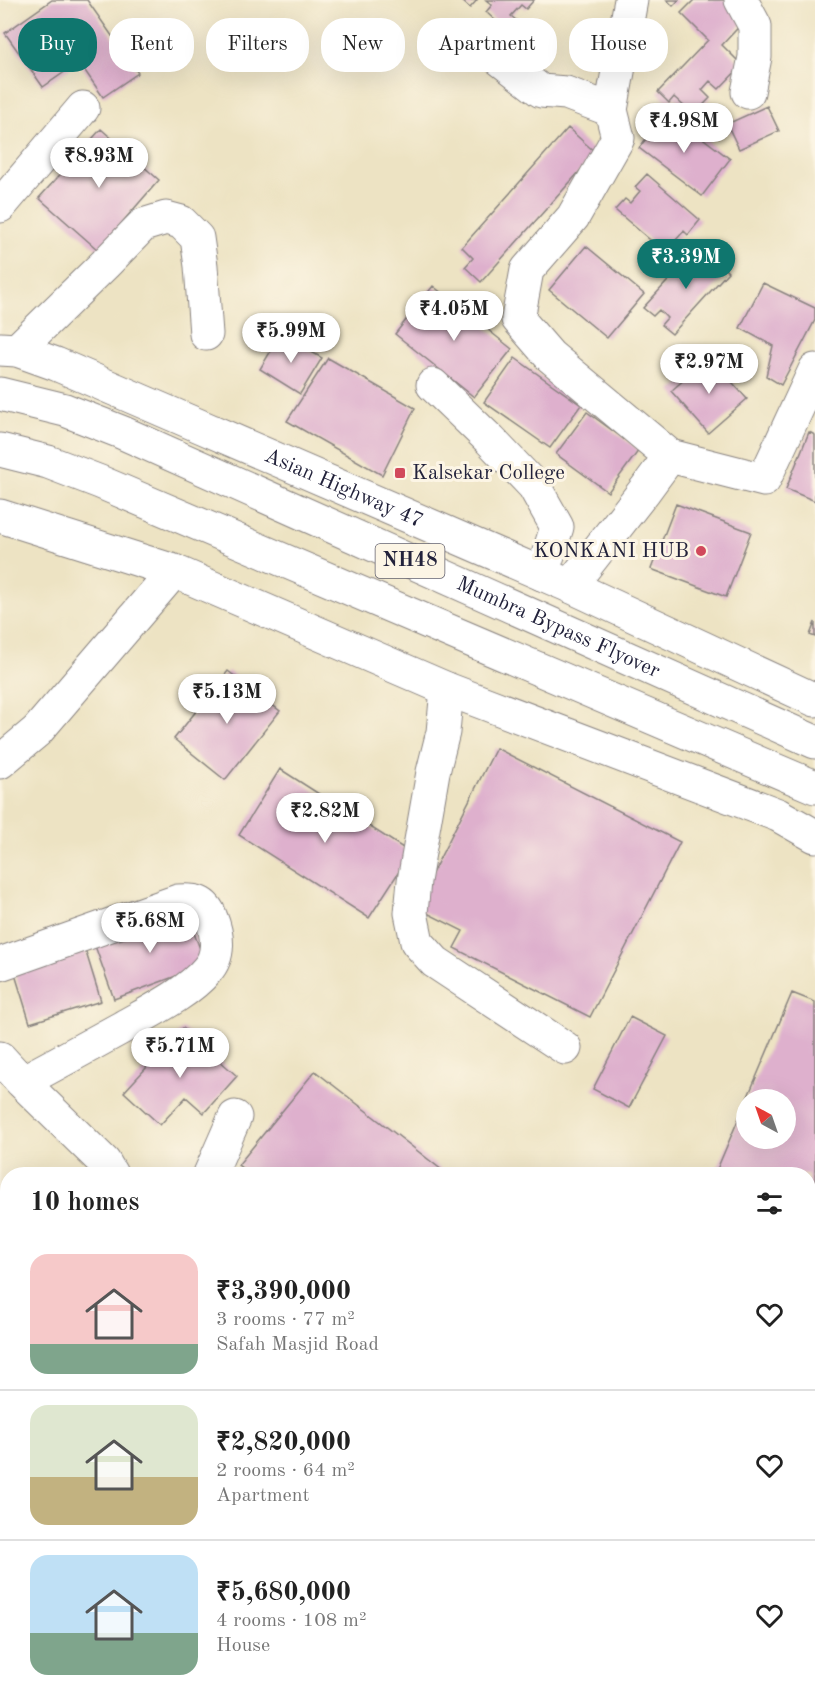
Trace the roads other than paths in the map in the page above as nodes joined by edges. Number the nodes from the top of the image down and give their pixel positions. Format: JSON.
{"nodes":[{"id":1,"x":631,"y":0,"type":"edge"},
{"id":2,"x":741,"y":0,"type":"edge"},
{"id":3,"x":517,"y":72,"type":"edge"},
{"id":4,"x":748,"y":92,"type":"dead end"},
{"id":5,"x":83,"y":108,"type":"dead end"},
{"id":6,"x":611,"y":110,"type":"junction"},
{"id":7,"x":0,"y":206,"type":"edge"},
{"id":8,"x":206,"y":334,"type":"dead end"},
{"id":9,"x":8,"y":349,"type":"edge"},
{"id":10,"x":815,"y":370,"type":"edge"},
{"id":11,"x":433,"y":385,"type":"dead end"},
{"id":12,"x":0,"y":394,"type":"edge"},
{"id":13,"x":0,"y":450,"type":"edge"},
{"id":14,"x":670,"y":456,"type":"junction"},
{"id":15,"x":0,"y":516,"type":"edge"},
{"id":16,"x":174,"y":571,"type":"junction"},
{"id":17,"x":556,"y":580,"type":"junction"},
{"id":18,"x":447,"y":688,"type":"junction"},
{"id":19,"x":815,"y":700,"type":"edge"},
{"id":20,"x":815,"y":742,"type":"edge"},
{"id":21,"x":0,"y":762,"type":"edge"},
{"id":22,"x":815,"y":787,"type":"edge"},
{"id":23,"x":815,"y":836,"type":"edge"},
{"id":24,"x":0,"y":964,"type":"edge"},
{"id":25,"x":565,"y":1048,"type":"dead end"},
{"id":26,"x":0,"y":1058,"type":"edge"},
{"id":27,"x":22,"y":1082,"type":"junction"},
{"id":28,"x":235,"y":1117,"type":"dead end"},
{"id":29,"x":107,"y":1167,"type":"edge"},
{"id":30,"x":213,"y":1167,"type":"edge"}],
"edges":[{"from":1,"to":6,"type":"main road"},
{"from":2,"to":4,"type":"main road"},
{"from":3,"to":6,"type":"main road"},
{"from":5,"to":7,"type":"main road"},
{"from":6,"to":14,"type":"main road"},
{"from":8,"to":9,"type":"main road"},
{"from":9,"to":17,"type":"main road","name":"Asian Highway 47","number":"NH48"},
{"from":10,"to":14,"type":"main road"},
{"from":11,"to":17,"type":"main road"},
{"from":12,"to":20,"type":"main road","name":"Mumbra Bypass Flyover","number":"NH48"},
{"from":13,"to":22,"type":"main road","number":"NH48"},
{"from":14,"to":17,"type":"main road"},
{"from":15,"to":16,"type":"main road"},
{"from":16,"to":18,"type":"main road"},
{"from":16,"to":21,"type":"main road"},
{"from":17,"to":19,"type":"main road","name":"Asian Highway 47","number":"NH48"},
{"from":18,"to":23,"type":"main road"},
{"from":18,"to":25,"type":"main road"},
{"from":24,"to":27,"type":"main road"},
{"from":26,"to":27,"type":"main road"},
{"from":27,"to":29,"type":"main road"},
{"from":28,"to":30,"type":"main road"}]}
